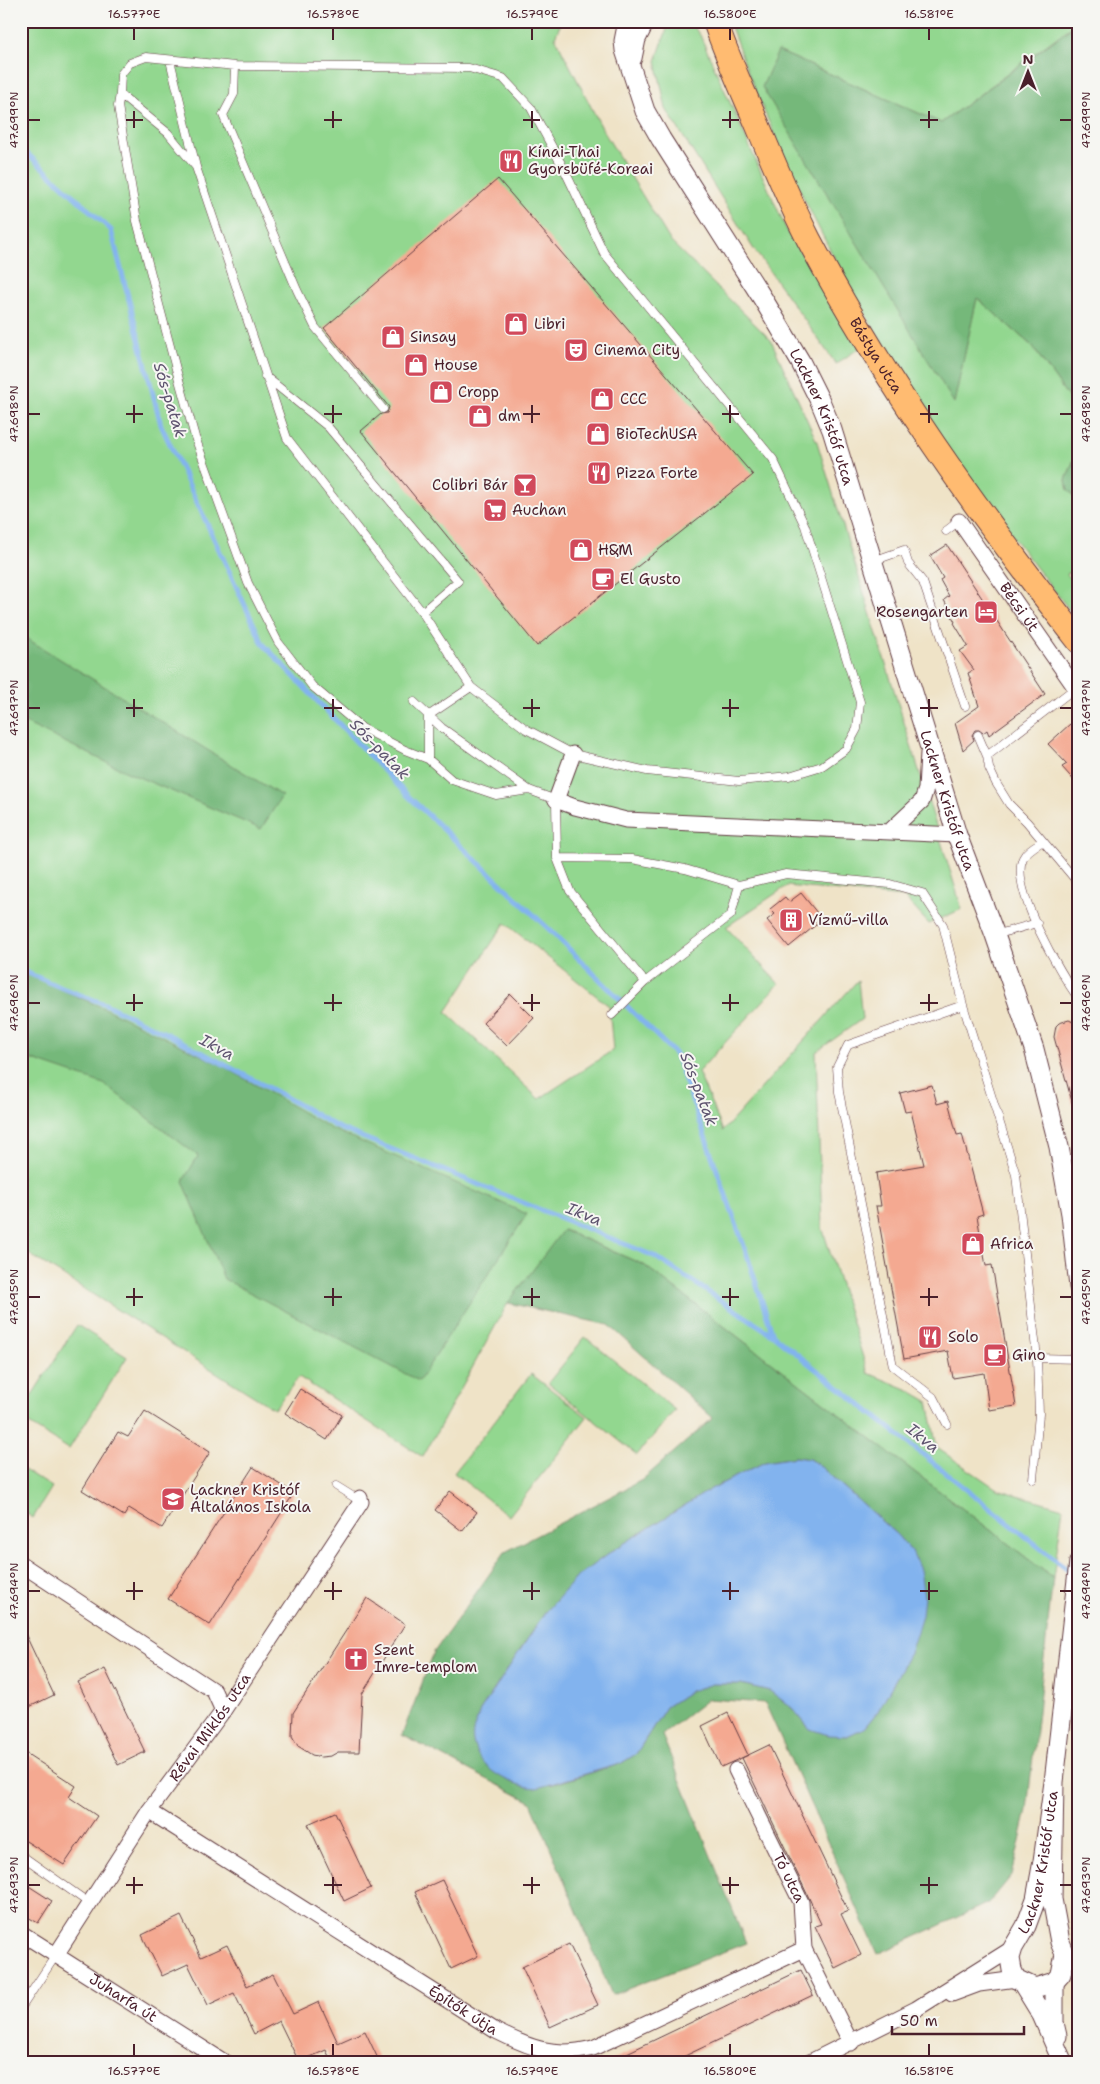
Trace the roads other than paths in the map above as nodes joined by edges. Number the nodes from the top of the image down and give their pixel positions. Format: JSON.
{"nodes":[{"id":1,"x":628,"y":21,"type":"edge"},
{"id":2,"x":645,"y":21,"type":"edge"},
{"id":3,"x":709,"y":21,"type":"edge"},
{"id":4,"x":718,"y":32,"type":"edge"},
{"id":5,"x":170,"y":60,"type":"junction"},
{"id":6,"x":235,"y":66,"type":"junction"},
{"id":7,"x":632,"y":66,"type":"junction"},
{"id":8,"x":120,"y":94,"type":"junction"},
{"id":9,"x":196,"y":167,"type":"junction"},
{"id":10,"x":265,"y":375,"type":"junction"},
{"id":11,"x":383,"y":409,"type":"dead end"},
{"id":12,"x":959,"y":521,"type":"joint"},
{"id":13,"x":946,"y":531,"type":"dead end"},
{"id":14,"x":873,"y":561,"type":"junction"},
{"id":15,"x":422,"y":612,"type":"junction"},
{"id":16,"x":1079,"y":641,"type":"edge"},
{"id":17,"x":471,"y":687,"type":"junction"},
{"id":18,"x":1077,"y":690,"type":"edge"},
{"id":19,"x":414,"y":702,"type":"dead end"},
{"id":20,"x":965,"y":706,"type":"dead end"},
{"id":21,"x":428,"y":716,"type":"junction"},
{"id":22,"x":978,"y":735,"type":"dead end"},
{"id":23,"x":928,"y":743,"type":"junction"},
{"id":24,"x":573,"y":754,"type":"junction"},
{"id":25,"x":988,"y":756,"type":"junction"},
{"id":26,"x":428,"y":758,"type":"junction"},
{"id":27,"x":529,"y":790,"type":"junction"},
{"id":28,"x":556,"y":800,"type":"junction"},
{"id":29,"x":890,"y":831,"type":"junction"},
{"id":30,"x":957,"y":835,"type":"junction"},
{"id":31,"x":1043,"y":841,"type":"junction"},
{"id":32,"x":557,"y":858,"type":"junction"},
{"id":33,"x":1079,"y":884,"type":"edge"},
{"id":34,"x":739,"y":885,"type":"junction"},
{"id":35,"x":1036,"y":923,"type":"junction"},
{"id":36,"x":995,"y":935,"type":"junction"},
{"id":37,"x":645,"y":982,"type":"junction"},
{"id":38,"x":1079,"y":999,"type":"edge"},
{"id":39,"x":963,"y":1005,"type":"junction"},
{"id":40,"x":614,"y":1013,"type":"dead end"},
{"id":41,"x":1079,"y":1287,"type":"edge"},
{"id":42,"x":1037,"y":1358,"type":"junction"},
{"id":43,"x":1079,"y":1359,"type":"edge"},
{"id":44,"x":947,"y":1424,"type":"dead end"},
{"id":45,"x":1032,"y":1479,"type":"dead end"},
{"id":46,"x":336,"y":1486,"type":"dead end"},
{"id":47,"x":360,"y":1500,"type":"joint"},
{"id":48,"x":1079,"y":1562,"type":"edge"},
{"id":49,"x":21,"y":1564,"type":"edge"},
{"id":50,"x":1078,"y":1566,"type":"edge"},
{"id":51,"x":1073,"y":1662,"type":"edge"},
{"id":52,"x":224,"y":1711,"type":"junction"},
{"id":53,"x":736,"y":1770,"type":"dead end"},
{"id":54,"x":1054,"y":1782,"type":"junction"},
{"id":55,"x":149,"y":1811,"type":"junction"},
{"id":56,"x":21,"y":1856,"type":"edge"},
{"id":57,"x":89,"y":1903,"type":"junction"},
{"id":58,"x":21,"y":1933,"type":"edge"},
{"id":59,"x":1060,"y":1942,"type":"junction"},
{"id":60,"x":1016,"y":1944,"type":"junction"},
{"id":61,"x":804,"y":1949,"type":"junction"},
{"id":62,"x":56,"y":1955,"type":"junction"},
{"id":63,"x":1071,"y":1963,"type":"edge"},
{"id":64,"x":1020,"y":1982,"type":"junction"},
{"id":65,"x":1054,"y":1982,"type":"junction"},
{"id":66,"x":21,"y":2008,"type":"edge"},
{"id":67,"x":916,"y":2009,"type":"junction"},
{"id":68,"x":851,"y":2043,"type":"junction"},
{"id":69,"x":226,"y":2063,"type":"edge"},
{"id":70,"x":808,"y":2063,"type":"edge"},
{"id":71,"x":1064,"y":2063,"type":"edge"}],
"edges":[{"from":1,"to":7,"type":"street","name":"Lackner Kristóf utca"},
{"from":2,"to":7,"type":"street","name":"Lackner Kristóf utca"},
{"from":3,"to":4,"type":"street"},
{"from":4,"to":16,"type":"main road","name":"Bástya utca"},
{"from":5,"to":6,"type":"lane"},
{"from":5,"to":8,"type":"lane"},
{"from":5,"to":9,"type":"lane"},
{"from":6,"to":11,"type":"lane"},
{"from":6,"to":24,"type":"lane"},
{"from":7,"to":14,"type":"street","name":"Lackner Kristóf utca"},
{"from":8,"to":9,"type":"lane"},
{"from":8,"to":26,"type":"lane"},
{"from":9,"to":10,"type":"lane"},
{"from":10,"to":15,"type":"lane"},
{"from":10,"to":15,"type":"lane"},
{"from":12,"to":13,"type":"lane"},
{"from":12,"to":18,"type":"street","name":"Bécsi út"},
{"from":14,"to":20,"type":"lane"},
{"from":14,"to":23,"type":"street","name":"Lackner Kristóf utca"},
{"from":15,"to":17,"type":"lane"},
{"from":17,"to":21,"type":"lane"},
{"from":17,"to":24,"type":"lane"},
{"from":18,"to":25,"type":"lane"},
{"from":19,"to":21,"type":"lane"},
{"from":21,"to":26,"type":"lane"},
{"from":21,"to":27,"type":"lane"},
{"from":22,"to":25,"type":"lane"},
{"from":23,"to":29,"type":"street"},
{"from":23,"to":30,"type":"street","name":"Lackner Kristóf utca"},
{"from":24,"to":28,"type":"street"},
{"from":25,"to":31,"type":"lane"},
{"from":26,"to":27,"type":"lane"},
{"from":27,"to":28,"type":"lane"},
{"from":28,"to":29,"type":"street"},
{"from":28,"to":32,"type":"lane"},
{"from":29,"to":30,"type":"street"},
{"from":30,"to":36,"type":"street","name":"Lackner Kristóf utca"},
{"from":31,"to":33,"type":"lane"},
{"from":31,"to":35,"type":"lane"},
{"from":32,"to":34,"type":"lane"},
{"from":32,"to":37,"type":"lane"},
{"from":34,"to":37,"type":"lane"},
{"from":34,"to":39,"type":"lane"},
{"from":35,"to":36,"type":"lane"},
{"from":35,"to":38,"type":"lane"},
{"from":36,"to":41,"type":"street","name":"Lackner Kristóf utca"},
{"from":37,"to":40,"type":"lane"},
{"from":39,"to":42,"type":"lane"},
{"from":39,"to":44,"type":"lane"},
{"from":42,"to":43,"type":"lane"},
{"from":42,"to":45,"type":"lane"},
{"from":46,"to":47,"type":"lane"},
{"from":47,"to":52,"type":"street","name":"Révai Miklós utca"},
{"from":48,"to":50,"type":"street","name":"Lackner Kristóf utca"},
{"from":49,"to":52,"type":"street"},
{"from":50,"to":51,"type":"street","name":"Lackner Kristóf utca"},
{"from":51,"to":54,"type":"street","name":"Lackner Kristóf utca"},
{"from":52,"to":55,"type":"street","name":"Révai Miklós utca"},
{"from":53,"to":61,"type":"street","name":"Tó utca"},
{"from":54,"to":59,"type":"street","name":"Lackner Kristóf utca"},
{"from":54,"to":60,"type":"street","name":"Lackner Kristóf utca"},
{"from":55,"to":57,"type":"street","name":"Révai Miklós utca"},
{"from":55,"to":61,"type":"street","name":"Építők útja"},
{"from":56,"to":57,"type":"lane"},
{"from":57,"to":62,"type":"street","name":"Révai Miklós utca"},
{"from":58,"to":62,"type":"street","name":"Juharfa út"},
{"from":59,"to":60,"type":"street","name":"Lackner Kristóf utca"},
{"from":59,"to":63,"type":"street","name":"Lackner Kristóf utca"},
{"from":60,"to":64,"type":"street","name":"Lackner Kristóf utca"},
{"from":60,"to":67,"type":"street"},
{"from":61,"to":68,"type":"street","name":"Tó utca"},
{"from":62,"to":66,"type":"lane"},
{"from":62,"to":69,"type":"street","name":"Juharfa út"},
{"from":63,"to":65,"type":"street","name":"Lackner Kristóf utca"},
{"from":64,"to":65,"type":"street"},
{"from":64,"to":67,"type":"street"},
{"from":64,"to":71,"type":"street","name":"Lackner Kristóf utca"},
{"from":65,"to":71,"type":"street","name":"Lackner Kristóf utca"},
{"from":67,"to":68,"type":"street"},
{"from":68,"to":70,"type":"street"}]}
